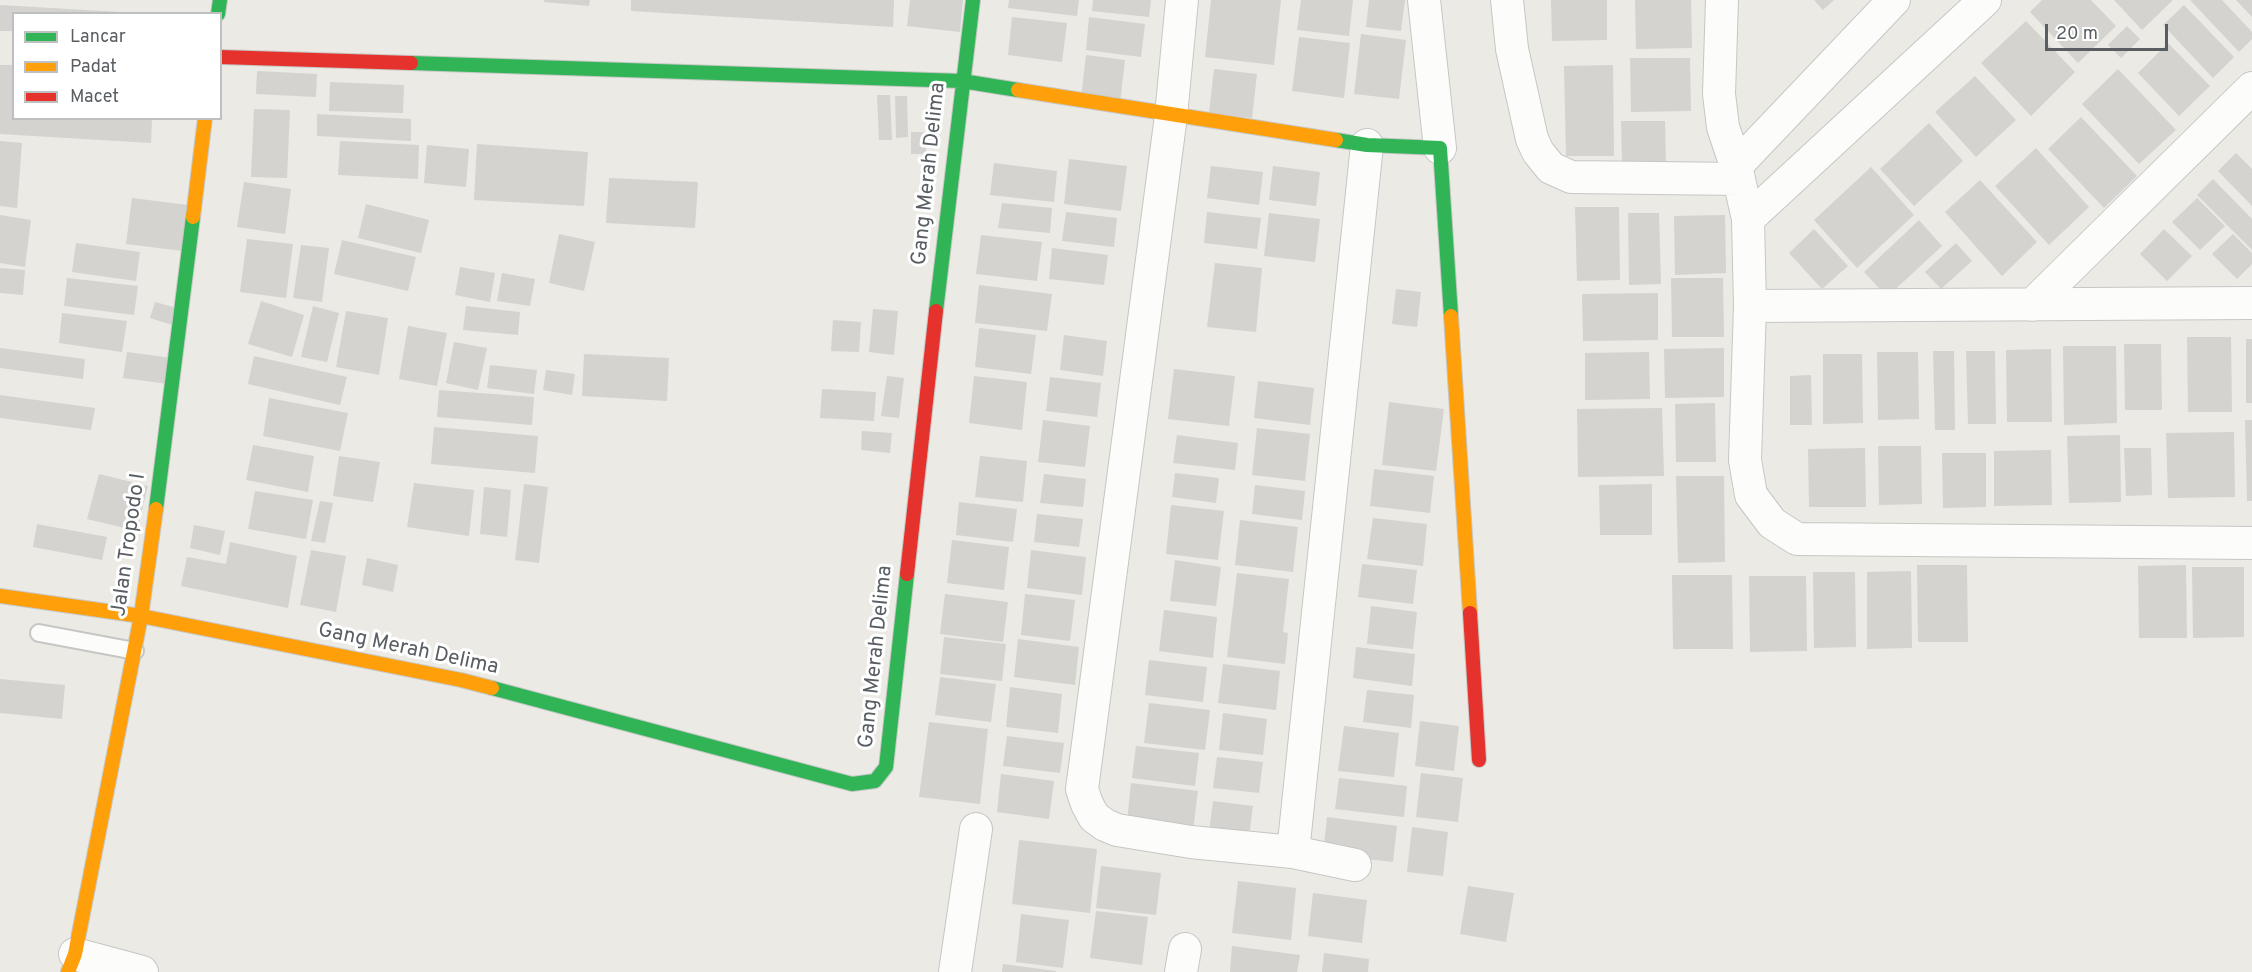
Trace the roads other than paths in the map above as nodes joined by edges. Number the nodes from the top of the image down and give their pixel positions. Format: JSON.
{"nodes":[{"id":1,"x":973,"y":0,"type":"edge"},
{"id":2,"x":1182,"y":0,"type":"edge"},
{"id":3,"x":1424,"y":0,"type":"edge"},
{"id":4,"x":1507,"y":0,"type":"edge"},
{"id":5,"x":1722,"y":0,"type":"edge"},
{"id":6,"x":1893,"y":0,"type":"edge"},
{"id":7,"x":1985,"y":0,"type":"edge"},
{"id":8,"x":222,"y":57,"type":"edge"},
{"id":9,"x":962,"y":81,"type":"junction"},
{"id":10,"x":2252,"y":88,"type":"edge"},
{"id":11,"x":1171,"y":116,"type":"junction"},
{"id":12,"x":205,"y":120,"type":"edge"},
{"id":13,"x":1367,"y":145,"type":"junction"},
{"id":14,"x":1440,"y":148,"type":"junction"},
{"id":15,"x":1737,"y":172,"type":"junction"},
{"id":16,"x":1748,"y":219,"type":"junction"},
{"id":17,"x":2252,"y":303,"type":"edge"},
{"id":18,"x":2032,"y":304,"type":"junction"},
{"id":19,"x":1750,"y":306,"type":"junction"},
{"id":20,"x":2252,"y":543,"type":"edge"},
{"id":21,"x":0,"y":596,"type":"edge"},
{"id":22,"x":141,"y":616,"type":"junction"},
{"id":23,"x":39,"y":633,"type":"dead end"},
{"id":24,"x":135,"y":651,"type":"junction"},
{"id":25,"x":1479,"y":760,"type":"dead end"},
{"id":26,"x":976,"y":829,"type":"dead end"},
{"id":27,"x":1293,"y":852,"type":"junction"},
{"id":28,"x":1355,"y":865,"type":"dead end"},
{"id":29,"x":72,"y":963,"type":"edge"},
{"id":30,"x":142,"y":972,"type":"edge"},
{"id":31,"x":955,"y":972,"type":"edge"}],
"edges":[{"from":1,"to":9,"type":"street","name":"Gang Merah Delima"},
{"from":2,"to":11,"type":"street"},
{"from":3,"to":14,"type":"street"},
{"from":4,"to":15,"type":"street"},
{"from":5,"to":15,"type":"street"},
{"from":6,"to":15,"type":"street"},
{"from":7,"to":16,"type":"street"},
{"from":8,"to":9,"type":"street"},
{"from":9,"to":11,"type":"street"},
{"from":9,"to":22,"type":"street","name":"Gang Merah Delima"},
{"from":10,"to":18,"type":"street"},
{"from":11,"to":13,"type":"street"},
{"from":11,"to":27,"type":"street"},
{"from":12,"to":22,"type":"street","name":"Jalan Tropodo I"},
{"from":13,"to":14,"type":"street"},
{"from":13,"to":27,"type":"street"},
{"from":14,"to":25,"type":"street"},
{"from":15,"to":16,"type":"street"},
{"from":16,"to":19,"type":"street"},
{"from":17,"to":18,"type":"street"},
{"from":18,"to":19,"type":"street"},
{"from":19,"to":20,"type":"street"},
{"from":21,"to":22,"type":"street","name":"Gang Merah Delima"},
{"from":22,"to":24,"type":"street","name":"Jalan Tropodo I"},
{"from":23,"to":24,"type":"lane"},
{"from":24,"to":29,"type":"street","name":"Jalan Tropodo I"},
{"from":26,"to":31,"type":"street"},
{"from":27,"to":28,"type":"street"},
{"from":29,"to":30,"type":"street"}]}
